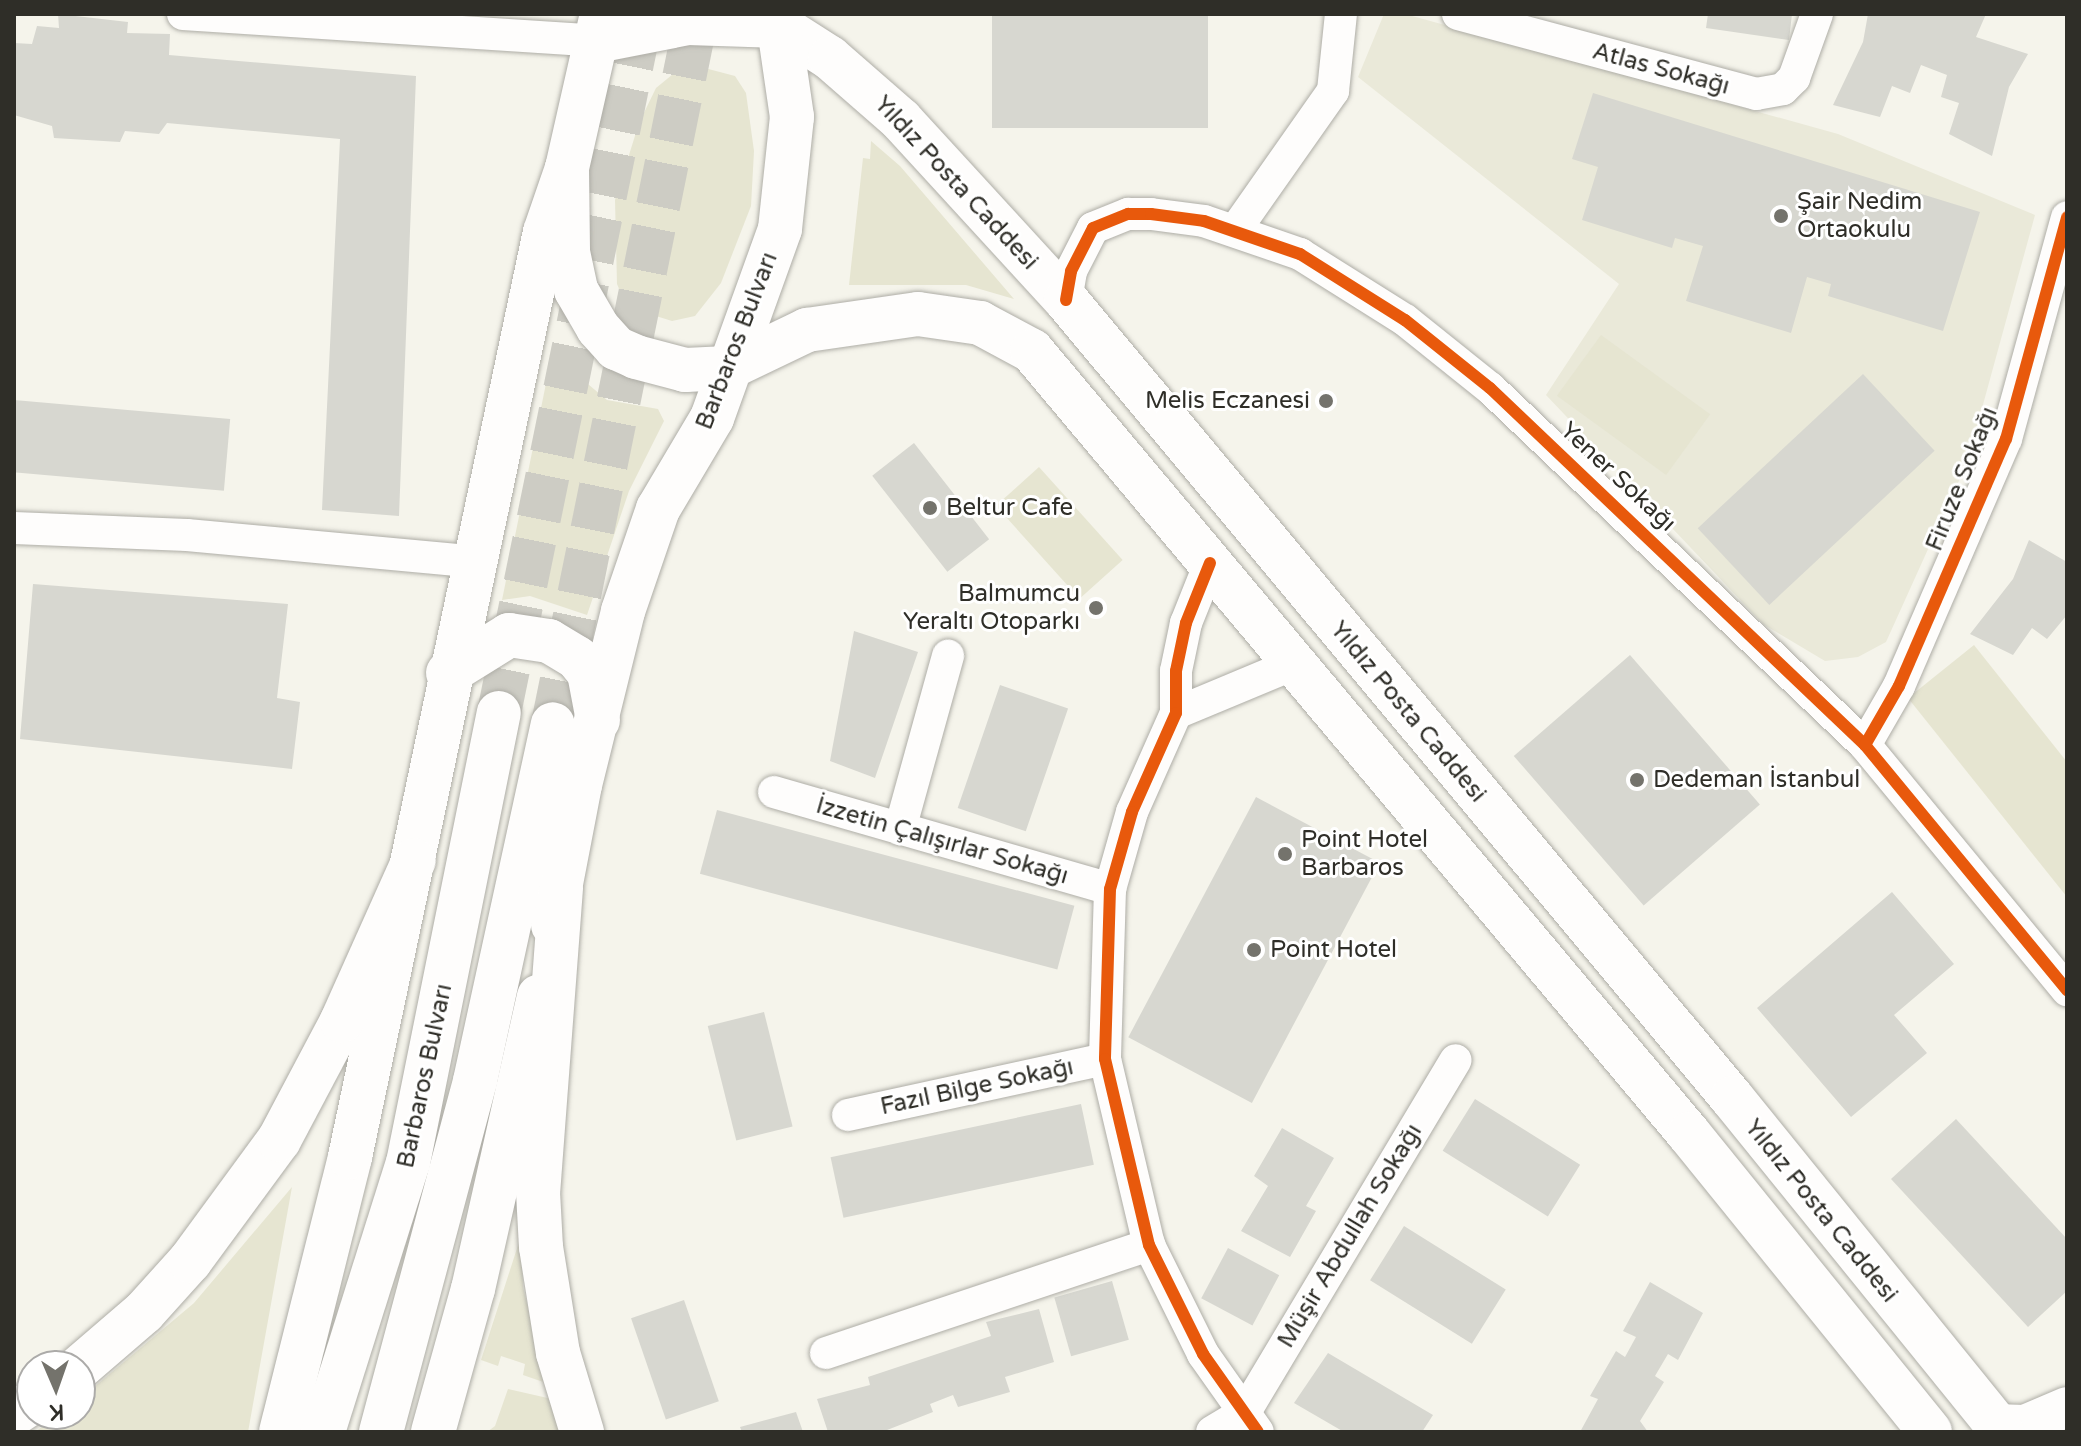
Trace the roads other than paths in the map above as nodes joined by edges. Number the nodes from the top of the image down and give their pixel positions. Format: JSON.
{"nodes":[{"id":1,"x":183,"y":14,"type":"edge"},
{"id":2,"x":1341,"y":14,"type":"edge"},
{"id":3,"x":1458,"y":14,"type":"edge"},
{"id":4,"x":1817,"y":14,"type":"edge"},
{"id":5,"x":778,"y":20,"type":"edge"},
{"id":6,"x":600,"y":28,"type":"edge"},
{"id":7,"x":567,"y":168,"type":"junction"},
{"id":8,"x":2067,"y":217,"type":"edge"},
{"id":9,"x":1236,"y":229,"type":"junction"},
{"id":10,"x":1066,"y":300,"type":"junction"},
{"id":11,"x":728,"y":368,"type":"junction"},
{"id":12,"x":14,"y":528,"type":"edge"},
{"id":13,"x":476,"y":562,"type":"junction"},
{"id":14,"x":1210,"y":563,"type":"junction"},
{"id":15,"x":1339,"y":629,"type":"junction"},
{"id":16,"x":948,"y":656,"type":"dead end"},
{"id":17,"x":1296,"y":663,"type":"junction"},
{"id":18,"x":448,"y":673,"type":"junction"},
{"id":19,"x":499,"y":713,"type":"tunnel mouth"},
{"id":20,"x":1176,"y":713,"type":"junction"},
{"id":21,"x":553,"y":724,"type":"tunnel mouth"},
{"id":22,"x":598,"y":725,"type":"junction"},
{"id":23,"x":1865,"y":745,"type":"junction"},
{"id":24,"x":774,"y":792,"type":"dead end"},
{"id":25,"x":900,"y":829,"type":"junction"},
{"id":26,"x":414,"y":860,"type":"junction"},
{"id":27,"x":561,"y":888,"type":"junction"},
{"id":28,"x":1110,"y":889,"type":"junction"},
{"id":29,"x":2067,"y":990,"type":"edge"},
{"id":30,"x":1105,"y":1059,"type":"junction"},
{"id":31,"x":1456,"y":1060,"type":"dead end"},
{"id":32,"x":848,"y":1115,"type":"dead end"},
{"id":33,"x":1149,"y":1245,"type":"junction"},
{"id":34,"x":96,"y":1353,"type":"edge"},
{"id":35,"x":826,"y":1353,"type":"dead end"},
{"id":36,"x":2067,"y":1407,"type":"edge"},
{"id":37,"x":1251,"y":1422,"type":"edge"},
{"id":38,"x":1998,"y":1428,"type":"edge"},
{"id":39,"x":281,"y":1432,"type":"edge"},
{"id":40,"x":323,"y":1432,"type":"edge"},
{"id":41,"x":381,"y":1432,"type":"edge"},
{"id":42,"x":433,"y":1432,"type":"edge"},
{"id":43,"x":582,"y":1432,"type":"edge"},
{"id":44,"x":1212,"y":1432,"type":"edge"},
{"id":45,"x":1930,"y":1432,"type":"edge"}],
"edges":[{"from":1,"to":6,"type":"street"},
{"from":2,"to":9,"type":"street"},
{"from":3,"to":4,"type":"street","name":"Atlas Sokağı"},
{"from":5,"to":6,"type":"main road"},
{"from":5,"to":10,"type":"main road","name":"Yıldız Posta Caddesi"},
{"from":5,"to":11,"type":"main road","name":"Barbaros Bulvarı"},
{"from":6,"to":7,"type":"main road"},
{"from":7,"to":11,"type":"main road"},
{"from":7,"to":13,"type":"main road"},
{"from":8,"to":23,"type":"street","name":"Firuze Sokağı"},
{"from":9,"to":10,"type":"street","name":"Yener Sokağı"},
{"from":9,"to":23,"type":"street","name":"Yener Sokağı"},
{"from":10,"to":15,"type":"main road","name":"Yıldız Posta Caddesi"},
{"from":11,"to":14,"type":"main road"},
{"from":11,"to":22,"type":"main road","name":"Barbaros Bulvarı"},
{"from":12,"to":13,"type":"street"},
{"from":13,"to":18,"type":"main road"},
{"from":14,"to":17,"type":"main road"},
{"from":14,"to":20,"type":"street"},
{"from":15,"to":17,"type":"main road"},
{"from":15,"to":38,"type":"main road","name":"Yıldız Posta Caddesi"},
{"from":16,"to":25,"type":"street"},
{"from":17,"to":20,"type":"street"},
{"from":17,"to":45,"type":"main road"},
{"from":18,"to":22,"type":"main road"},
{"from":18,"to":26,"type":"main road"},
{"from":19,"to":40,"type":"main road","name":"Barbaros Bulvarı"},
{"from":20,"to":28,"type":"street"},
{"from":21,"to":41,"type":"main road","name":"Barbaros Bulvarı"},
{"from":22,"to":27,"type":"main road","name":"Barbaros Bulvarı"},
{"from":23,"to":29,"type":"street","name":"Yener Sokağı"},
{"from":24,"to":25,"type":"street","name":"İzzetin Çalışırlar Sokağı"},
{"from":25,"to":28,"type":"street","name":"İzzetin Çalışırlar Sokağı"},
{"from":26,"to":34,"type":"main road"},
{"from":26,"to":39,"type":"main road"},
{"from":27,"to":42,"type":"main road"},
{"from":27,"to":43,"type":"main road"},
{"from":28,"to":30,"type":"street"},
{"from":30,"to":32,"type":"street","name":"Fazıl Bilge Sokağı"},
{"from":30,"to":33,"type":"street"},
{"from":31,"to":37,"type":"street","name":"Müşir Abdullah Sokağı"},
{"from":33,"to":35,"type":"street"},
{"from":33,"to":37,"type":"street"},
{"from":36,"to":38,"type":"street"},
{"from":37,"to":44,"type":"street"}]}
